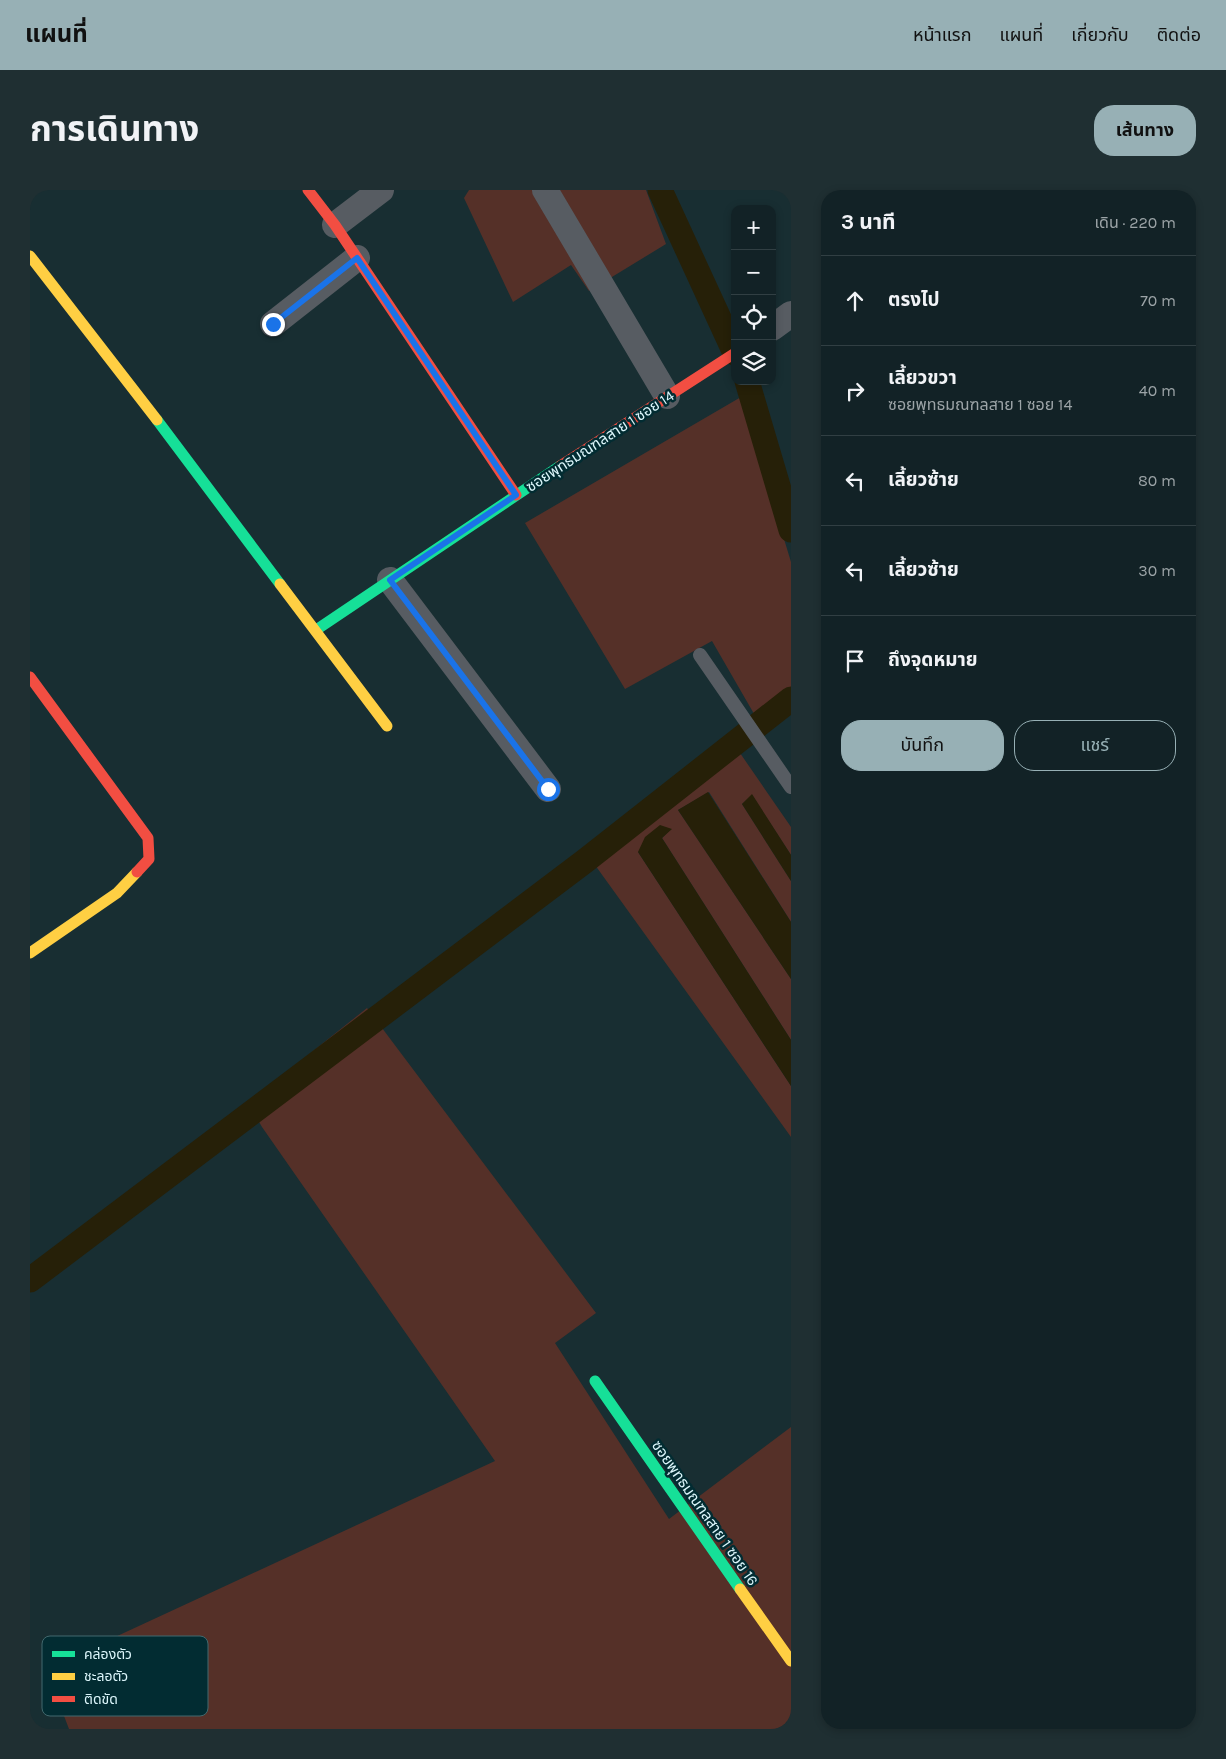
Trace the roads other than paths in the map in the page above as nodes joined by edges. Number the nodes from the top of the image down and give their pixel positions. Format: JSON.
{"nodes":[{"id":1,"x":308,"y":190,"type":"edge"},
{"id":2,"x":381,"y":190,"type":"edge"},
{"id":3,"x":545,"y":190,"type":"edge"},
{"id":4,"x":335,"y":225,"type":"junction"},
{"id":5,"x":30,"y":256,"type":"edge"},
{"id":6,"x":357,"y":258,"type":"junction"},
{"id":7,"x":791,"y":314,"type":"edge"},
{"id":8,"x":273,"y":324,"type":"dead end"},
{"id":9,"x":776,"y":325,"type":"edge"},
{"id":10,"x":731,"y":355,"type":"edge"},
{"id":11,"x":667,"y":396,"type":"junction"},
{"id":12,"x":516,"y":495,"type":"junction"},
{"id":13,"x":390,"y":580,"type":"junction"},
{"id":14,"x":316,"y":630,"type":"junction"},
{"id":15,"x":700,"y":655,"type":"dead end"},
{"id":16,"x":35,"y":693,"type":"edge"},
{"id":17,"x":387,"y":726,"type":"dead end"},
{"id":18,"x":791,"y":787,"type":"edge"},
{"id":19,"x":548,"y":789,"type":"dead end"},
{"id":20,"x":30,"y":953,"type":"edge"},
{"id":21,"x":595,"y":1381,"type":"dead end"},
{"id":22,"x":791,"y":1661,"type":"edge"}],
"edges":[{"from":1,"to":4,"type":"street"},
{"from":2,"to":4,"type":"street"},
{"from":3,"to":11,"type":"street"},
{"from":4,"to":6,"type":"street"},
{"from":5,"to":14,"type":"street"},
{"from":6,"to":8,"type":"street"},
{"from":6,"to":12,"type":"street"},
{"from":7,"to":9,"type":"street"},
{"from":10,"to":11,"type":"street","name":"ซอยพุทธมณฑลสาย 1 ซอย 14"},
{"from":11,"to":12,"type":"street","name":"ซอยพุทธมณฑลสาย 1 ซอย 14"},
{"from":12,"to":13,"type":"street","name":"ซอยพุทธมณฑลสาย 1 ซอย 14"},
{"from":13,"to":14,"type":"street","name":"ซอยพุทธมณฑลสาย 1 ซอย 14"},
{"from":13,"to":19,"type":"street"},
{"from":14,"to":17,"type":"street"},
{"from":15,"to":18,"type":"lane"},
{"from":16,"to":20,"type":"street"},
{"from":21,"to":22,"type":"street","name":"ซอยพุทธมณฑลสาย 1 ซอย 16"}]}
